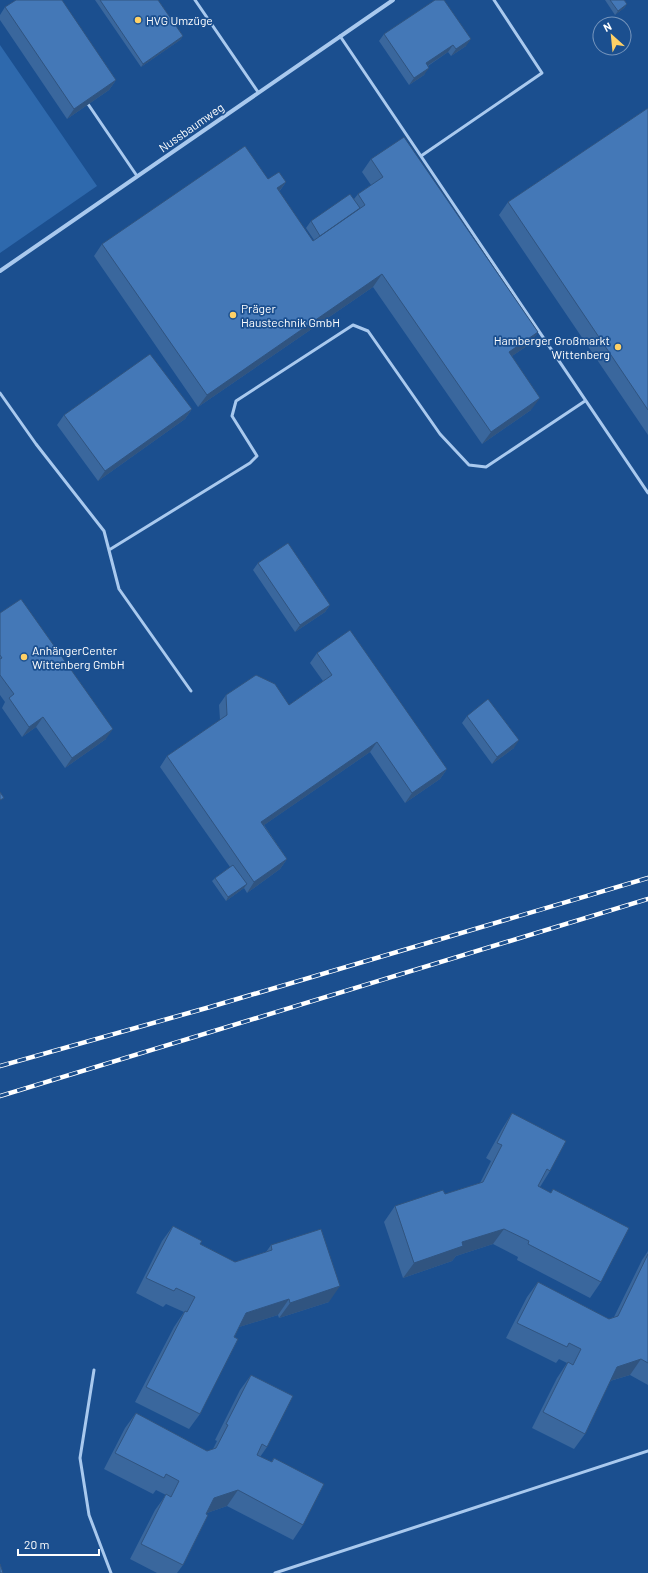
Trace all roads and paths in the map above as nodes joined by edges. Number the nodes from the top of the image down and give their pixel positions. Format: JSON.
{"nodes":[{"id":1,"x":195,"y":0,"type":"edge"},
{"id":2,"x":393,"y":0,"type":"edge"},
{"id":3,"x":494,"y":0,"type":"edge"},
{"id":4,"x":340,"y":36,"type":"junction"},
{"id":5,"x":258,"y":92,"type":"junction"},
{"id":6,"x":88,"y":104,"type":"edge"},
{"id":7,"x":421,"y":156,"type":"junction"},
{"id":8,"x":137,"y":176,"type":"junction"},
{"id":9,"x":0,"y":271,"type":"edge"},
{"id":10,"x":0,"y":393,"type":"edge"},
{"id":11,"x":585,"y":401,"type":"junction"},
{"id":12,"x":648,"y":493,"type":"edge"},
{"id":13,"x":109,"y":550,"type":"junction"},
{"id":14,"x":191,"y":691,"type":"dead end"},
{"id":15,"x":94,"y":1370,"type":"dead end"},
{"id":16,"x":648,"y":1451,"type":"edge"},
{"id":17,"x":111,"y":1573,"type":"edge"},
{"id":18,"x":275,"y":1573,"type":"edge"}],
"edges":[{"from":1,"to":5,"type":"lane"},
{"from":2,"to":4,"type":"street","name":"Nussbaumweg"},
{"from":3,"to":7,"type":"lane"},
{"from":4,"to":5,"type":"street","name":"Nussbaumweg"},
{"from":4,"to":7,"type":"lane"},
{"from":5,"to":8,"type":"street","name":"Nussbaumweg"},
{"from":6,"to":8,"type":"lane"},
{"from":7,"to":11,"type":"lane"},
{"from":8,"to":9,"type":"street","name":"Nussbaumweg"},
{"from":10,"to":13,"type":"lane"},
{"from":11,"to":12,"type":"lane"},
{"from":11,"to":13,"type":"lane"},
{"from":13,"to":14,"type":"lane"},
{"from":15,"to":17,"type":"lane"},
{"from":16,"to":18,"type":"lane"}]}
